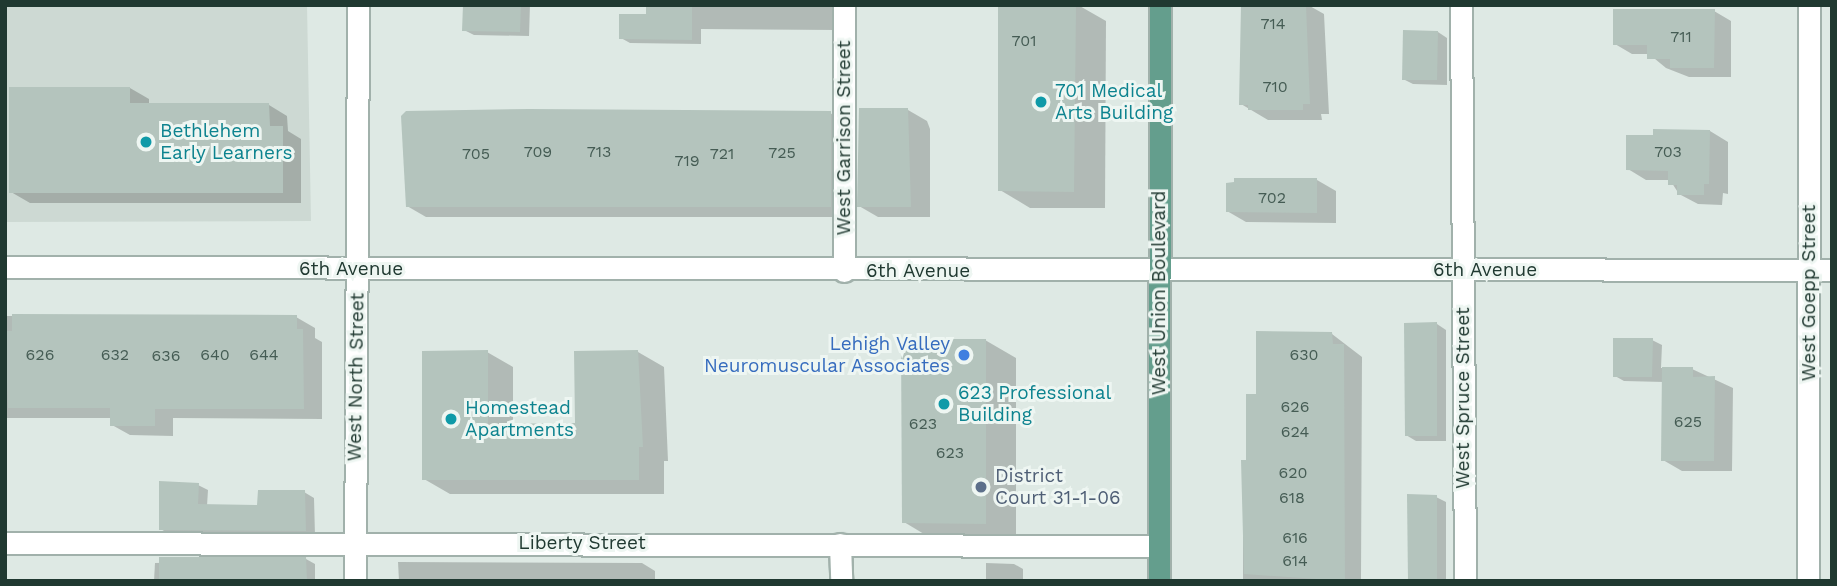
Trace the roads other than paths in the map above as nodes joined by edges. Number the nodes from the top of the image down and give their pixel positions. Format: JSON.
{"nodes":[{"id":1,"x":358,"y":5,"type":"edge"},
{"id":2,"x":844,"y":5,"type":"edge"},
{"id":3,"x":1160,"y":5,"type":"edge"},
{"id":4,"x":1461,"y":5,"type":"edge"},
{"id":5,"x":1810,"y":5,"type":"edge"},
{"id":6,"x":5,"y":267,"type":"edge"},
{"id":7,"x":357,"y":270,"type":"junction"},
{"id":8,"x":1462,"y":270,"type":"junction"},
{"id":9,"x":1809,"y":270,"type":"junction"},
{"id":10,"x":1832,"y":270,"type":"edge"},
{"id":11,"x":844,"y":271,"type":"junction"},
{"id":12,"x":1159,"y":271,"type":"junction"},
{"id":13,"x":5,"y":542,"type":"edge"},
{"id":14,"x":355,"y":542,"type":"junction"},
{"id":15,"x":840,"y":544,"type":"junction"},
{"id":16,"x":1159,"y":546,"type":"junction"},
{"id":17,"x":355,"y":581,"type":"edge"},
{"id":18,"x":841,"y":581,"type":"edge"},
{"id":19,"x":1159,"y":581,"type":"edge"},
{"id":20,"x":1465,"y":581,"type":"edge"},
{"id":21,"x":1808,"y":581,"type":"edge"}],
"edges":[{"from":1,"to":7,"type":"street","name":"West North Street"},
{"from":2,"to":11,"type":"street","name":"West Garrison Street"},
{"from":3,"to":12,"type":"main road","name":"West Union Boulevard"},
{"from":4,"to":8,"type":"street","name":"West Spruce Street"},
{"from":5,"to":9,"type":"street","name":"West Goepp Street"},
{"from":6,"to":7,"type":"street","name":"6th Avenue"},
{"from":7,"to":11,"type":"street","name":"6th Avenue"},
{"from":7,"to":14,"type":"street","name":"West North Street"},
{"from":8,"to":9,"type":"street","name":"6th Avenue"},
{"from":8,"to":12,"type":"street","name":"6th Avenue"},
{"from":8,"to":20,"type":"street","name":"West Spruce Street"},
{"from":9,"to":10,"type":"street","name":"6th Avenue"},
{"from":9,"to":21,"type":"street","name":"West Goepp Street"},
{"from":11,"to":12,"type":"street","name":"6th Avenue"},
{"from":12,"to":16,"type":"main road","name":"West Union Boulevard"},
{"from":13,"to":14,"type":"street","name":"Liberty Street"},
{"from":14,"to":15,"type":"street","name":"Liberty Street"},
{"from":14,"to":17,"type":"street","name":"West North Street"},
{"from":15,"to":16,"type":"street","name":"Liberty Street"},
{"from":15,"to":18,"type":"street"},
{"from":16,"to":19,"type":"main road","name":"West Union Boulevard"}]}
